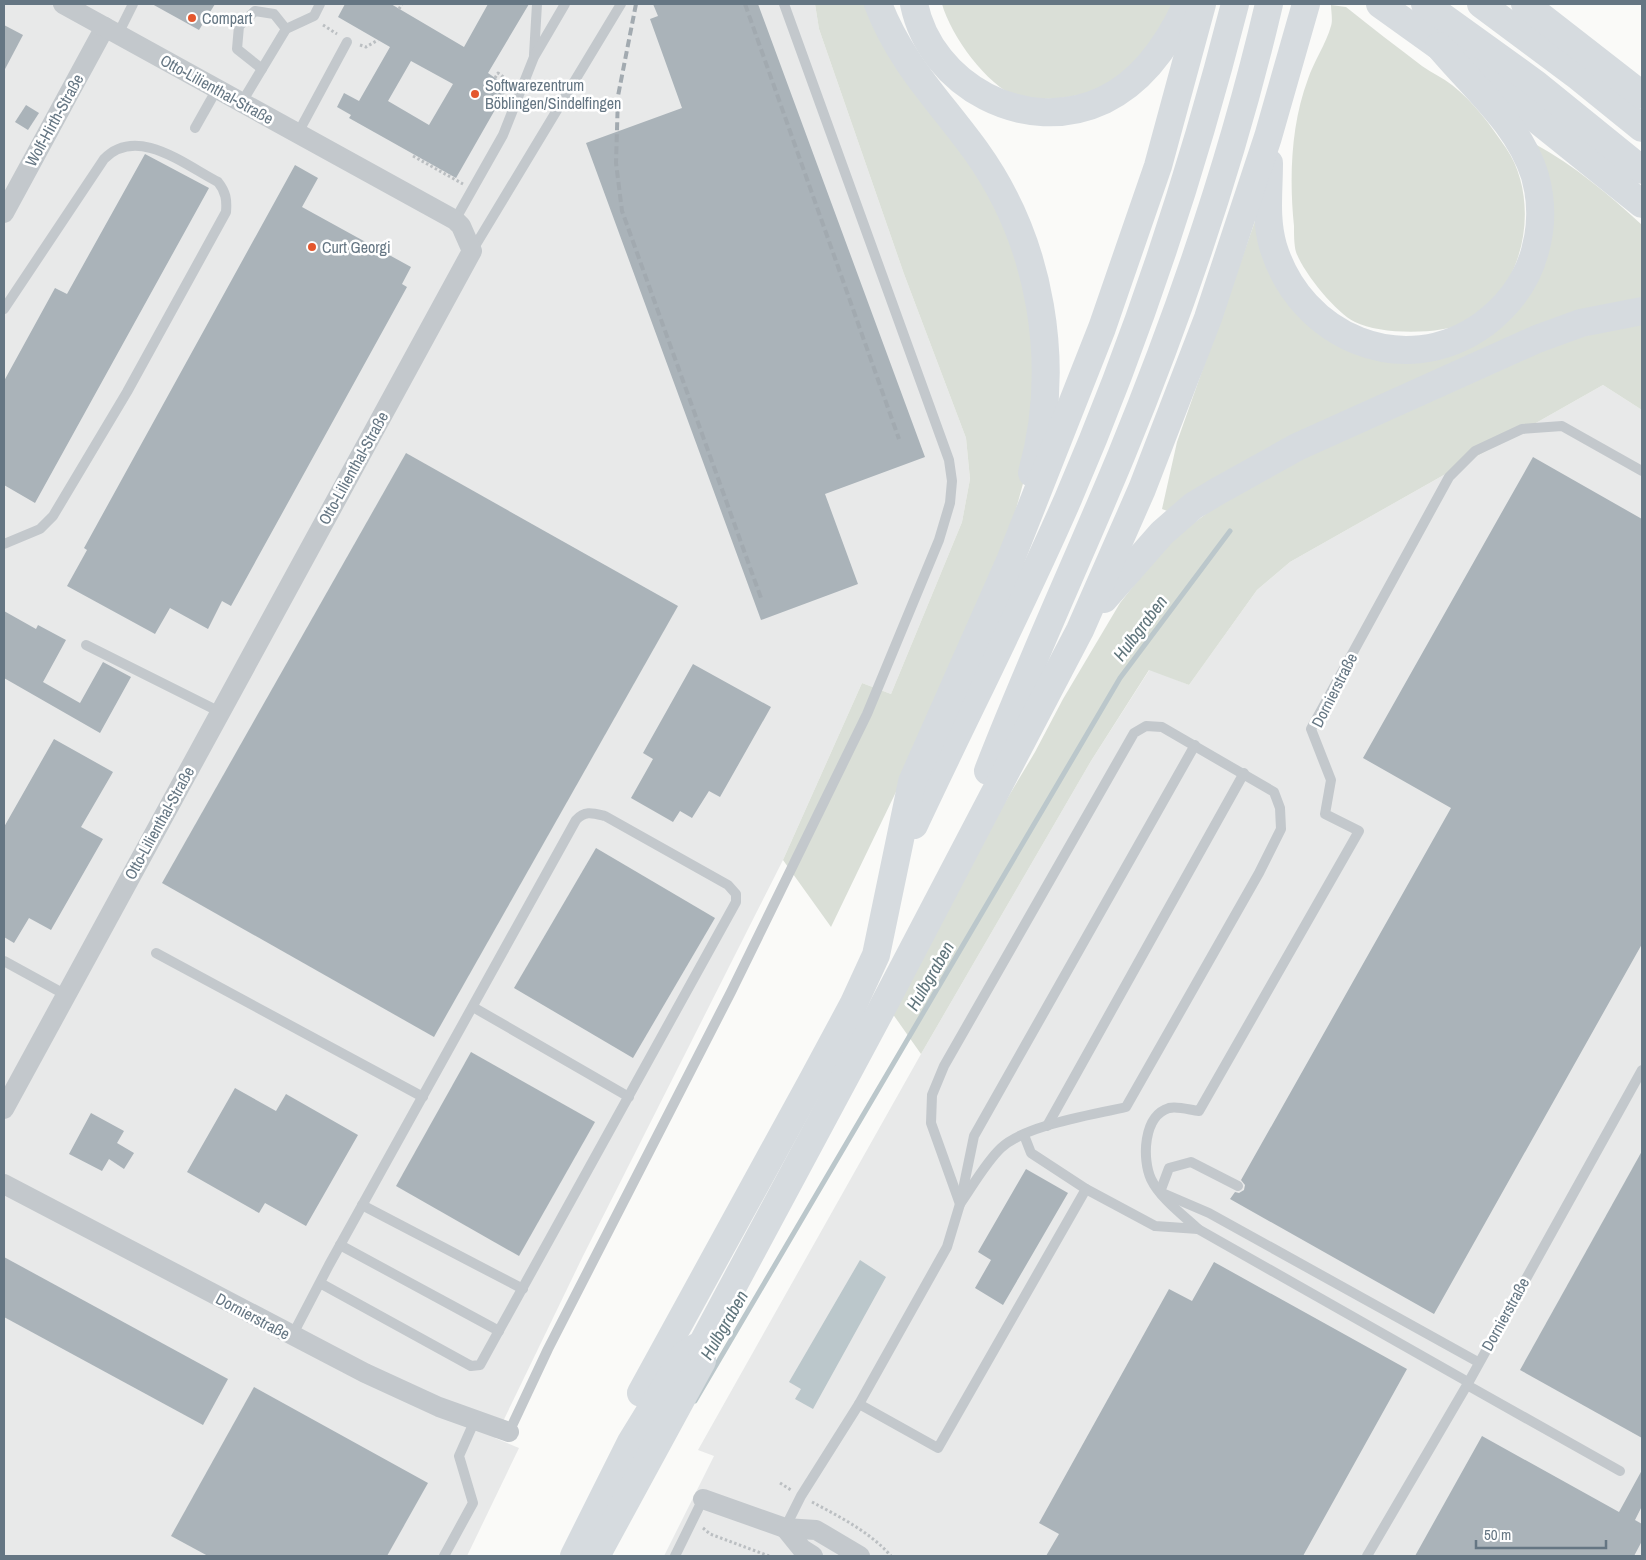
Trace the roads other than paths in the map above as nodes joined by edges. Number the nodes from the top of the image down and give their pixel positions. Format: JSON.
{"nodes":[{"id":1,"x":63,"y":4,"type":"edge"},
{"id":2,"x":132,"y":4,"type":"edge"},
{"id":3,"x":320,"y":4,"type":"edge"},
{"id":4,"x":537,"y":4,"type":"edge"},
{"id":5,"x":565,"y":4,"type":"edge"},
{"id":6,"x":621,"y":4,"type":"edge"},
{"id":7,"x":784,"y":4,"type":"edge"},
{"id":8,"x":878,"y":4,"type":"edge"},
{"id":9,"x":914,"y":4,"type":"edge"},
{"id":10,"x":1187,"y":4,"type":"edge"},
{"id":11,"x":1202,"y":4,"type":"edge"},
{"id":12,"x":1235,"y":4,"type":"edge"},
{"id":13,"x":1269,"y":4,"type":"edge"},
{"id":14,"x":1380,"y":4,"type":"edge"},
{"id":15,"x":1425,"y":4,"type":"edge"},
{"id":16,"x":1481,"y":4,"type":"edge"},
{"id":17,"x":1525,"y":4,"type":"edge"},
{"id":18,"x":1305,"y":7,"type":"edge"},
{"id":19,"x":286,"y":29,"type":"junction"},
{"id":20,"x":112,"y":30,"type":"junction"},
{"id":21,"x":347,"y":42,"type":"dead end"},
{"id":22,"x":1439,"y":46,"type":"junction"},
{"id":23,"x":534,"y":57,"type":"junction"},
{"id":24,"x":262,"y":69,"type":"junction"},
{"id":25,"x":217,"y":89,"type":"junction"},
{"id":26,"x":1642,"y":95,"type":"edge"},
{"id":27,"x":242,"y":102,"type":"junction"},
{"id":28,"x":195,"y":128,"type":"dead end"},
{"id":29,"x":1642,"y":128,"type":"edge"},
{"id":30,"x":298,"y":133,"type":"junction"},
{"id":31,"x":1268,"y":138,"type":"junction"},
{"id":32,"x":1642,"y":170,"type":"edge"},
{"id":33,"x":6,"y":203,"type":"edge"},
{"id":34,"x":1642,"y":204,"type":"edge"},
{"id":35,"x":455,"y":220,"type":"junction"},
{"id":36,"x":472,"y":251,"type":"junction"},
{"id":37,"x":4,"y":309,"type":"edge"},
{"id":38,"x":1642,"y":311,"type":"edge"},
{"id":39,"x":1642,"y":471,"type":"edge"},
{"id":40,"x":1021,"y":531,"type":"junction"},
{"id":41,"x":4,"y":544,"type":"edge"},
{"id":42,"x":1080,"y":630,"type":"junction"},
{"id":43,"x":86,"y":645,"type":"dead end"},
{"id":44,"x":220,"y":712,"type":"junction"},
{"id":45,"x":1195,"y":745,"type":"junction"},
{"id":46,"x":1244,"y":773,"type":"junction"},
{"id":47,"x":896,"y":864,"type":"junction"},
{"id":48,"x":156,"y":953,"type":"dead end"},
{"id":49,"x":4,"y":961,"type":"edge"},
{"id":50,"x":66,"y":995,"type":"junction"},
{"id":51,"x":473,"y":1007,"type":"junction"},
{"id":52,"x":879,"y":1014,"type":"junction"},
{"id":53,"x":1642,"y":1070,"type":"edge"},
{"id":54,"x":423,"y":1097,"type":"junction"},
{"id":55,"x":629,"y":1097,"type":"junction"},
{"id":56,"x":4,"y":1109,"type":"edge"},
{"id":57,"x":1047,"y":1126,"type":"junction"},
{"id":58,"x":1024,"y":1135,"type":"junction"},
{"id":59,"x":4,"y":1184,"type":"edge"},
{"id":60,"x":1238,"y":1186,"type":"dead end"},
{"id":61,"x":1086,"y":1189,"type":"junction"},
{"id":62,"x":1160,"y":1192,"type":"junction"},
{"id":63,"x":960,"y":1204,"type":"junction"},
{"id":64,"x":362,"y":1205,"type":"junction"},
{"id":65,"x":1198,"y":1229,"type":"junction"},
{"id":66,"x":340,"y":1245,"type":"junction"},
{"id":67,"x":320,"y":1283,"type":"junction"},
{"id":68,"x":522,"y":1289,"type":"junction"},
{"id":69,"x":500,"y":1331,"type":"junction"},
{"id":70,"x":292,"y":1336,"type":"junction"},
{"id":71,"x":1478,"y":1362,"type":"junction"},
{"id":72,"x":1468,"y":1383,"type":"junction"},
{"id":73,"x":859,"y":1404,"type":"junction"},
{"id":74,"x":475,"y":1420,"type":"junction"},
{"id":75,"x":509,"y":1432,"type":"joint"},
{"id":76,"x":632,"y":1445,"type":"junction"},
{"id":77,"x":1620,"y":1471,"type":"dead end"},
{"id":78,"x":703,"y":1499,"type":"joint"},
{"id":79,"x":604,"y":1501,"type":"junction"},
{"id":80,"x":785,"y":1528,"type":"junction"},
{"id":81,"x":444,"y":1556,"type":"edge"},
{"id":82,"x":557,"y":1556,"type":"edge"},
{"id":83,"x":574,"y":1556,"type":"edge"},
{"id":84,"x":596,"y":1556,"type":"edge"},
{"id":85,"x":675,"y":1556,"type":"edge"},
{"id":86,"x":813,"y":1556,"type":"edge"},
{"id":87,"x":860,"y":1556,"type":"edge"},
{"id":88,"x":1367,"y":1556,"type":"edge"}],
"edges":[{"from":1,"to":20,"type":"street","name":"Otto-Lilienthal-Straße"},
{"from":2,"to":20,"type":"lane"},
{"from":3,"to":19,"type":"lane"},
{"from":4,"to":23,"type":"lane"},
{"from":5,"to":23,"type":"lane"},
{"from":6,"to":36,"type":"lane"},
{"from":7,"to":75,"type":"lane"},
{"from":8,"to":40,"type":"highway"},
{"from":9,"to":10,"type":"highway"},
{"from":11,"to":40,"type":"highway"},
{"from":12,"to":47,"type":"highway"},
{"from":13,"to":52,"type":"highway"},
{"from":14,"to":22,"type":"highway"},
{"from":15,"to":32,"type":"highway"},
{"from":16,"to":29,"type":"highway"},
{"from":17,"to":26,"type":"highway"},
{"from":18,"to":31,"type":"highway"},
{"from":19,"to":24,"type":"lane"},
{"from":19,"to":24,"type":"lane"},
{"from":20,"to":25,"type":"street","name":"Otto-Lilienthal-Straße"},
{"from":20,"to":33,"type":"street","name":"Wolf-Hirth-Straße"},
{"from":21,"to":30,"type":"lane"},
{"from":22,"to":31,"type":"highway"},
{"from":22,"to":34,"type":"highway"},
{"from":23,"to":35,"type":"lane"},
{"from":24,"to":27,"type":"lane"},
{"from":25,"to":27,"type":"street","name":"Otto-Lilienthal-Straße"},
{"from":25,"to":28,"type":"lane"},
{"from":27,"to":30,"type":"street","name":"Otto-Lilienthal-Straße"},
{"from":30,"to":35,"type":"street","name":"Otto-Lilienthal-Straße"},
{"from":31,"to":42,"type":"highway"},
{"from":35,"to":36,"type":"street","name":"Otto-Lilienthal-Straße"},
{"from":36,"to":44,"type":"street","name":"Otto-Lilienthal-Straße"},
{"from":37,"to":41,"type":"lane"},
{"from":38,"to":42,"type":"highway"},
{"from":39,"to":62,"type":"lane","name":"Dornierstraße"},
{"from":40,"to":47,"type":"highway"},
{"from":42,"to":52,"type":"highway"},
{"from":43,"to":44,"type":"lane"},
{"from":44,"to":50,"type":"street","name":"Otto-Lilienthal-Straße"},
{"from":45,"to":46,"type":"lane"},
{"from":45,"to":63,"type":"lane"},
{"from":45,"to":63,"type":"lane"},
{"from":46,"to":57,"type":"lane"},
{"from":46,"to":57,"type":"lane"},
{"from":47,"to":76,"type":"highway"},
{"from":48,"to":54,"type":"lane"},
{"from":49,"to":50,"type":"lane"},
{"from":50,"to":56,"type":"street","name":"Otto-Lilienthal-Straße"},
{"from":51,"to":54,"type":"lane"},
{"from":51,"to":55,"type":"lane"},
{"from":51,"to":55,"type":"lane"},
{"from":52,"to":76,"type":"highway"},
{"from":53,"to":71,"type":"lane","name":"Dornierstraße"},
{"from":54,"to":64,"type":"lane"},
{"from":55,"to":68,"type":"lane"},
{"from":57,"to":58,"type":"lane"},
{"from":58,"to":61,"type":"lane"},
{"from":58,"to":63,"type":"lane"},
{"from":59,"to":70,"type":"street","name":"Dornierstraße"},
{"from":60,"to":62,"type":"lane"},
{"from":61,"to":65,"type":"lane"},
{"from":61,"to":73,"type":"lane"},
{"from":62,"to":65,"type":"lane"},
{"from":62,"to":71,"type":"lane"},
{"from":63,"to":73,"type":"lane"},
{"from":64,"to":66,"type":"lane"},
{"from":64,"to":68,"type":"lane"},
{"from":65,"to":72,"type":"lane"},
{"from":66,"to":67,"type":"lane"},
{"from":66,"to":69,"type":"lane"},
{"from":67,"to":69,"type":"lane"},
{"from":67,"to":70,"type":"lane"},
{"from":68,"to":69,"type":"lane"},
{"from":70,"to":74,"type":"street","name":"Dornierstraße"},
{"from":71,"to":72,"type":"lane","name":"Dornierstraße"},
{"from":72,"to":77,"type":"lane"},
{"from":72,"to":88,"type":"lane","name":"Dornierstraße"},
{"from":73,"to":80,"type":"lane"},
{"from":74,"to":75,"type":"street","name":"Dornierstraße"},
{"from":74,"to":81,"type":"lane"},
{"from":76,"to":79,"type":"highway"},
{"from":76,"to":79,"type":"highway"},
{"from":78,"to":80,"type":"street"},
{"from":78,"to":85,"type":"lane"},
{"from":79,"to":82,"type":"highway"},
{"from":79,"to":83,"type":"highway"},
{"from":79,"to":84,"type":"highway"},
{"from":80,"to":86,"type":"street"},
{"from":80,"to":87,"type":"street"}]}
